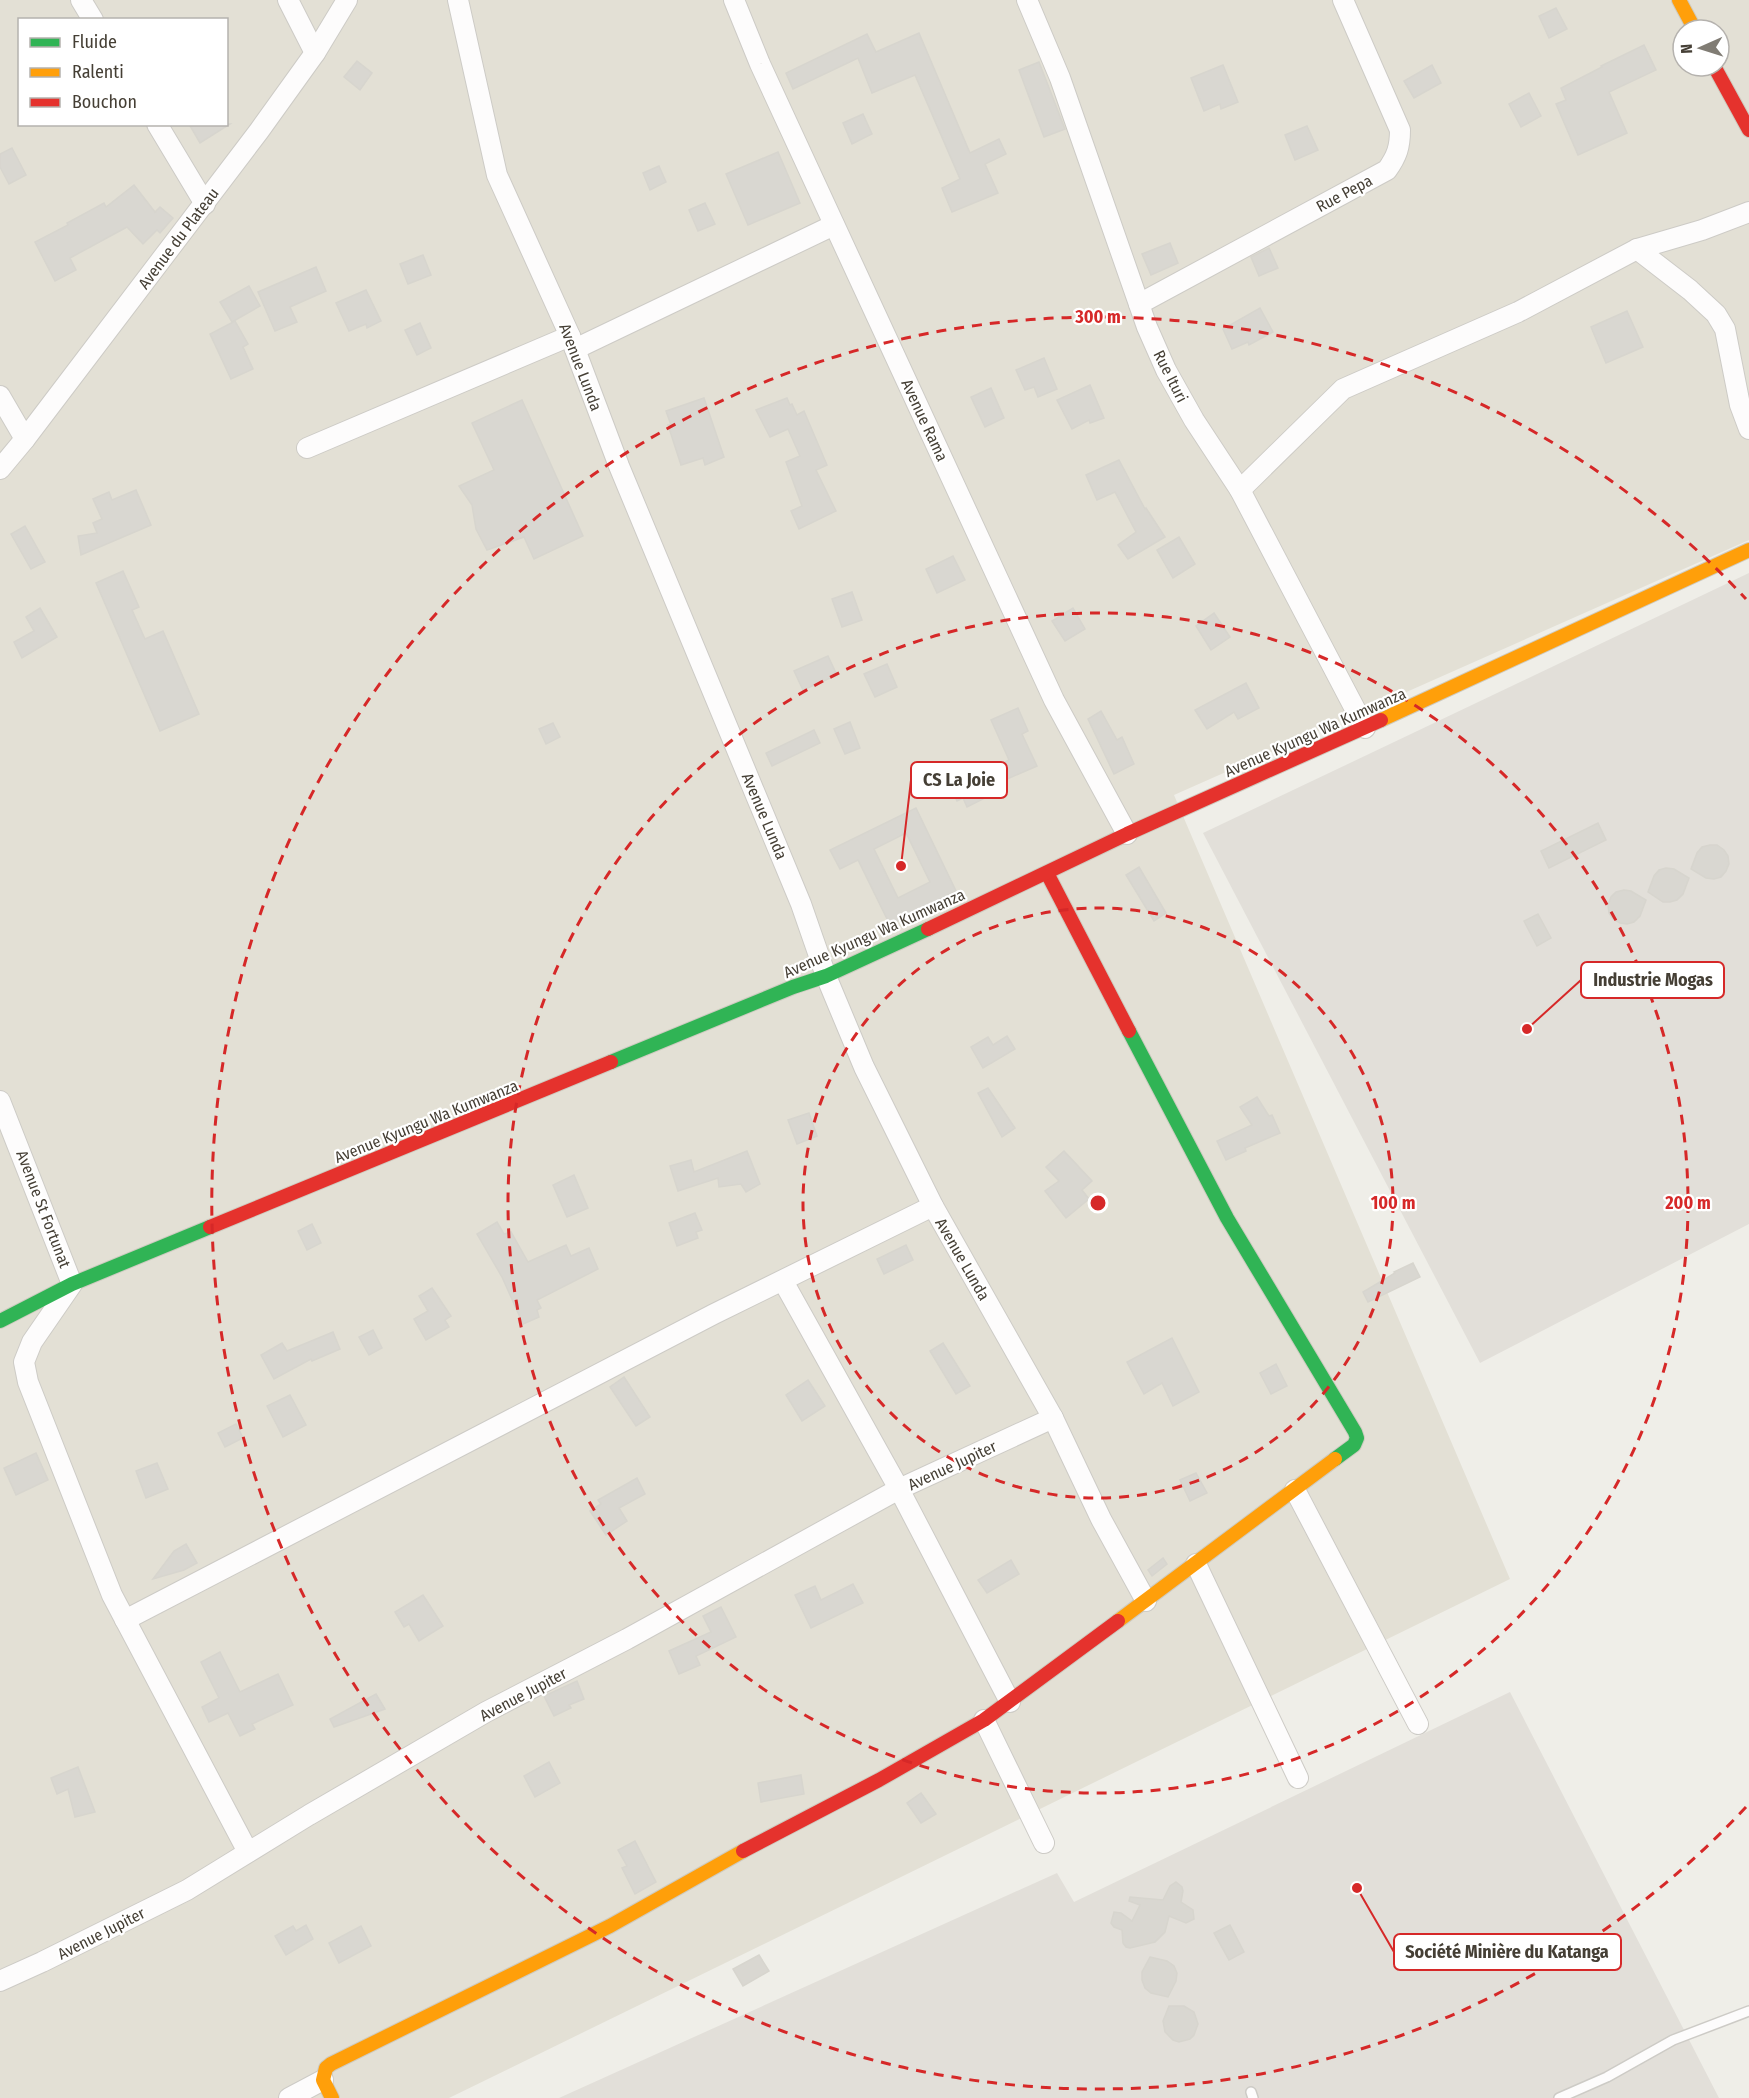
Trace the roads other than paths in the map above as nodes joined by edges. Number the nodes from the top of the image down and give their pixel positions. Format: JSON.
{"nodes":[{"id":1,"x":81,"y":0,"type":"edge"},
{"id":2,"x":288,"y":0,"type":"edge"},
{"id":3,"x":347,"y":0,"type":"edge"},
{"id":4,"x":458,"y":0,"type":"edge"},
{"id":5,"x":734,"y":0,"type":"edge"},
{"id":6,"x":1027,"y":0,"type":"edge"},
{"id":7,"x":1343,"y":0,"type":"edge"},
{"id":8,"x":1679,"y":0,"type":"edge"},
{"id":9,"x":92,"y":18,"type":"edge"},
{"id":10,"x":1689,"y":18,"type":"edge"},
{"id":11,"x":315,"y":53,"type":"junction"},
{"id":12,"x":1721,"y":78,"type":"edge"},
{"id":13,"x":158,"y":126,"type":"edge"},
{"id":14,"x":1749,"y":130,"type":"edge"},
{"id":15,"x":205,"y":204,"type":"junction"},
{"id":16,"x":1749,"y":212,"type":"edge"},
{"id":17,"x":834,"y":225,"type":"junction"},
{"id":18,"x":1637,"y":249,"type":"junction"},
{"id":19,"x":1139,"y":304,"type":"junction"},
{"id":20,"x":572,"y":343,"type":"junction"},
{"id":21,"x":0,"y":396,"type":"edge"},
{"id":22,"x":1749,"y":429,"type":"edge"},
{"id":23,"x":25,"y":439,"type":"junction"},
{"id":24,"x":307,"y":448,"type":"dead end"},
{"id":25,"x":0,"y":469,"type":"edge"},
{"id":26,"x":1240,"y":490,"type":"junction"},
{"id":27,"x":1749,"y":550,"type":"edge"},
{"id":28,"x":1365,"y":728,"type":"junction"},
{"id":29,"x":1127,"y":834,"type":"junction"},
{"id":30,"x":1047,"y":873,"type":"junction"},
{"id":31,"x":826,"y":976,"type":"junction"},
{"id":32,"x":0,"y":1101,"type":"edge"},
{"id":33,"x":933,"y":1206,"type":"junction"},
{"id":34,"x":783,"y":1281,"type":"junction"},
{"id":35,"x":72,"y":1284,"type":"junction"},
{"id":36,"x":0,"y":1321,"type":"edge"},
{"id":37,"x":1053,"y":1418,"type":"junction"},
{"id":38,"x":899,"y":1489,"type":"junction"},
{"id":39,"x":1295,"y":1490,"type":"junction"},
{"id":40,"x":1196,"y":1564,"type":"junction"},
{"id":41,"x":1146,"y":1602,"type":"junction"},
{"id":42,"x":125,"y":1620,"type":"junction"},
{"id":43,"x":1010,"y":1702,"type":"junction"},
{"id":44,"x":984,"y":1720,"type":"junction"},
{"id":45,"x":1418,"y":1724,"type":"dead end"},
{"id":46,"x":1298,"y":1778,"type":"dead end"},
{"id":47,"x":1044,"y":1843,"type":"dead end"},
{"id":48,"x":248,"y":1852,"type":"junction"},
{"id":49,"x":0,"y":1981,"type":"edge"},
{"id":50,"x":1749,"y":2011,"type":"edge"},
{"id":51,"x":323,"y":2080,"type":"junction"},
{"id":52,"x":289,"y":2098,"type":"edge"},
{"id":53,"x":332,"y":2098,"type":"edge"},
{"id":54,"x":1559,"y":2098,"type":"edge"}],
"edges":[{"from":1,"to":9,"type":"street"},
{"from":2,"to":11,"type":"street"},
{"from":3,"to":11,"type":"street","name":"Avenue du Plateau"},
{"from":4,"to":20,"type":"street","name":"Avenue Lunda"},
{"from":5,"to":17,"type":"street","name":"Avenue Rama"},
{"from":6,"to":19,"type":"street","name":"Rue Ituri"},
{"from":7,"to":19,"type":"street","name":"Rue Pepa"},
{"from":8,"to":10,"type":"street"},
{"from":11,"to":15,"type":"street","name":"Avenue du Plateau"},
{"from":12,"to":14,"type":"street"},
{"from":13,"to":15,"type":"street"},
{"from":15,"to":23,"type":"street","name":"Avenue du Plateau"},
{"from":16,"to":18,"type":"street"},
{"from":17,"to":20,"type":"street"},
{"from":17,"to":29,"type":"street","name":"Avenue Rama"},
{"from":18,"to":22,"type":"street"},
{"from":18,"to":26,"type":"street"},
{"from":19,"to":26,"type":"street","name":"Rue Ituri"},
{"from":20,"to":24,"type":"street"},
{"from":20,"to":31,"type":"street","name":"Avenue Lunda"},
{"from":21,"to":23,"type":"street"},
{"from":23,"to":25,"type":"street","name":"Avenue du Plateau"},
{"from":26,"to":28,"type":"street","name":"Rue Ituri"},
{"from":27,"to":28,"type":"street","name":"Avenue Kyungu Wa Kumwanza"},
{"from":28,"to":29,"type":"street","name":"Avenue Kyungu Wa Kumwanza"},
{"from":29,"to":30,"type":"street","name":"Avenue Kyungu Wa Kumwanza"},
{"from":30,"to":31,"type":"street","name":"Avenue Kyungu Wa Kumwanza"},
{"from":30,"to":39,"type":"street"},
{"from":31,"to":33,"type":"street","name":"Avenue Lunda"},
{"from":31,"to":35,"type":"street","name":"Avenue Kyungu Wa Kumwanza"},
{"from":32,"to":35,"type":"street","name":"Avenue St Fortunat"},
{"from":33,"to":34,"type":"street"},
{"from":33,"to":37,"type":"street","name":"Avenue Lunda"},
{"from":34,"to":38,"type":"street"},
{"from":34,"to":42,"type":"street"},
{"from":35,"to":36,"type":"street","name":"Avenue Kyungu Wa Kumwanza"},
{"from":35,"to":42,"type":"street"},
{"from":37,"to":38,"type":"street","name":"Avenue Jupiter"},
{"from":37,"to":41,"type":"street","name":"Avenue Lunda"},
{"from":38,"to":43,"type":"street"},
{"from":38,"to":48,"type":"street","name":"Avenue Jupiter"},
{"from":39,"to":40,"type":"street"},
{"from":39,"to":45,"type":"street"},
{"from":40,"to":41,"type":"street"},
{"from":40,"to":46,"type":"street"},
{"from":41,"to":43,"type":"street"},
{"from":42,"to":48,"type":"street"},
{"from":43,"to":44,"type":"street"},
{"from":44,"to":47,"type":"street"},
{"from":44,"to":51,"type":"street"},
{"from":48,"to":49,"type":"street","name":"Avenue Jupiter"},
{"from":50,"to":54,"type":"lane"},
{"from":51,"to":52,"type":"street"},
{"from":51,"to":53,"type":"street"}]}
